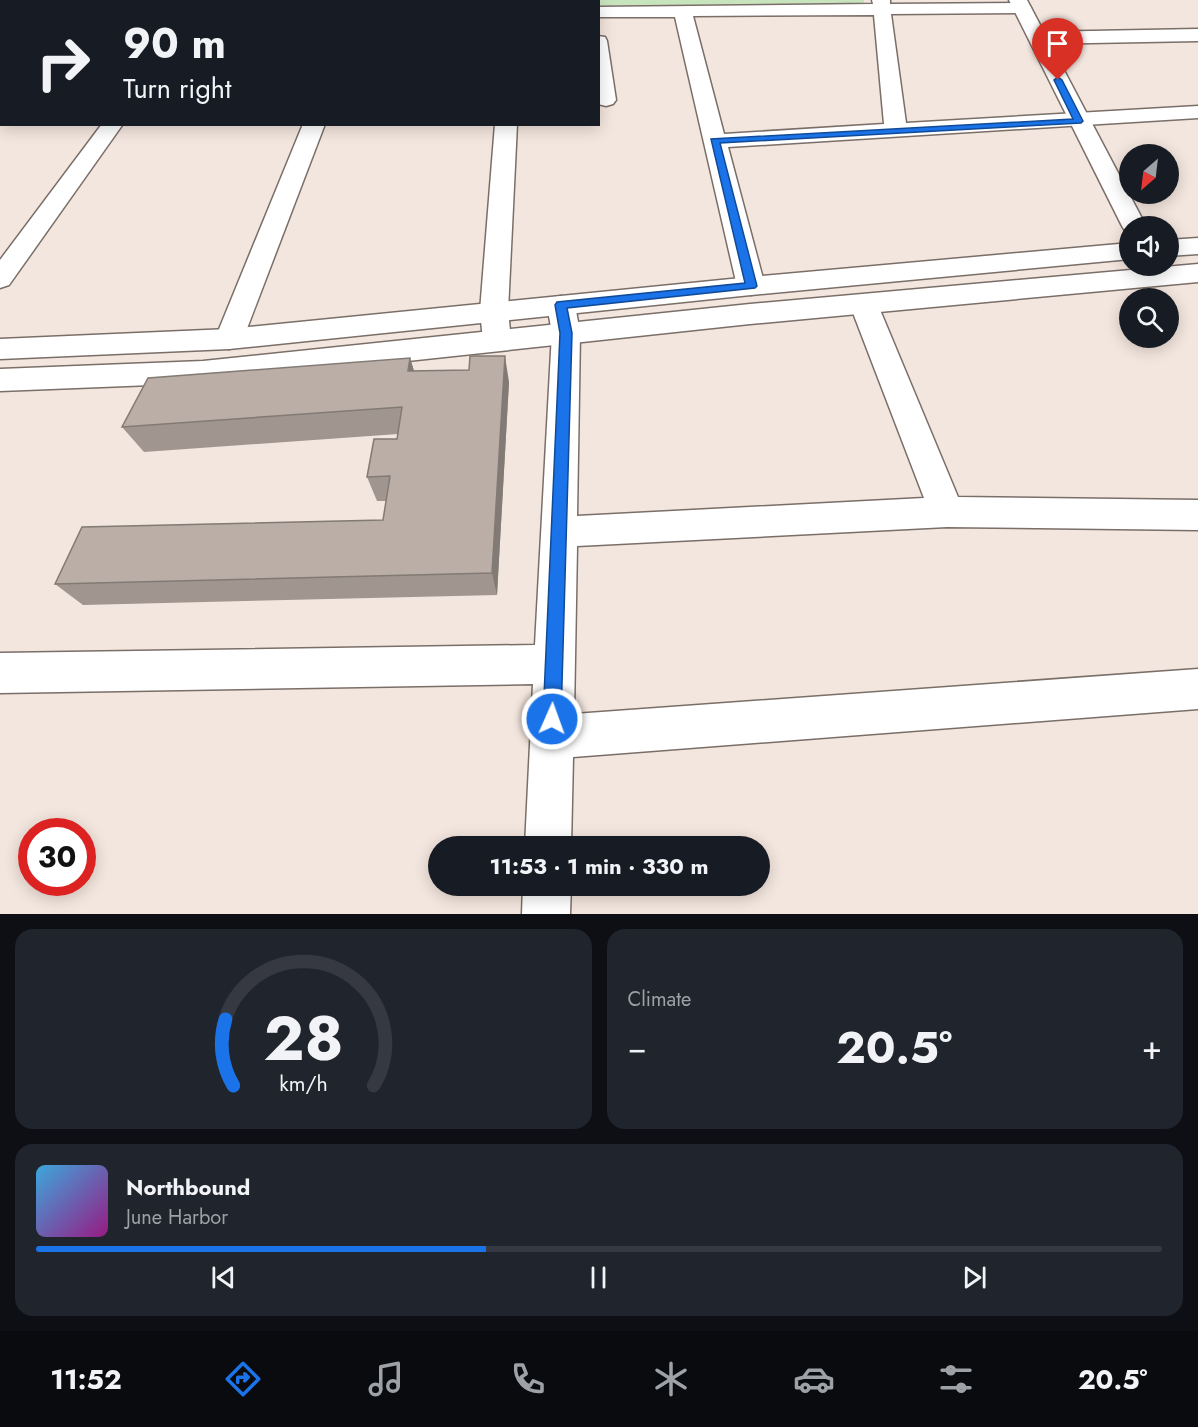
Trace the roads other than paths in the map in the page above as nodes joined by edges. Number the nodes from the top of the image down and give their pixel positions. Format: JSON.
{"nodes":[{"id":1,"x":1020,"y":4,"type":"edge"},
{"id":2,"x":881,"y":5,"type":"edge"},
{"id":3,"x":683,"y":11,"type":"junction"},
{"id":4,"x":600,"y":12,"type":"edge"},
{"id":5,"x":1198,"y":35,"type":"edge"},
{"id":6,"x":1038,"y":38,"type":"junction"},
{"id":7,"x":600,"y":56,"type":"edge"},
{"id":8,"x":606,"y":100,"type":"dead end"},
{"id":9,"x":1198,"y":112,"type":"edge"},
{"id":10,"x":1078,"y":121,"type":"junction"},
{"id":11,"x":112,"y":126,"type":"edge"},
{"id":12,"x":313,"y":126,"type":"edge"},
{"id":13,"x":506,"y":126,"type":"edge"},
{"id":14,"x":896,"y":131,"type":"junction"},
{"id":15,"x":714,"y":141,"type":"junction"},
{"id":16,"x":1129,"y":216,"type":"edge"},
{"id":17,"x":1198,"y":246,"type":"edge"},
{"id":18,"x":1119,"y":252,"type":"edge"},
{"id":19,"x":1179,"y":256,"type":"edge"},
{"id":20,"x":1179,"y":267,"type":"edge"},
{"id":21,"x":1119,"y":269,"type":"edge"},
{"id":22,"x":1198,"y":273,"type":"edge"},
{"id":23,"x":0,"y":279,"type":"edge"},
{"id":24,"x":751,"y":286,"type":"junction"},
{"id":25,"x":864,"y":305,"type":"junction"},
{"id":26,"x":494,"y":311,"type":"junction"},
{"id":27,"x":563,"y":319,"type":"junction"},
{"id":28,"x":229,"y":339,"type":"junction"},
{"id":29,"x":497,"y":340,"type":"junction"},
{"id":30,"x":0,"y":349,"type":"edge"},
{"id":31,"x":0,"y":380,"type":"edge"},
{"id":32,"x":947,"y":512,"type":"junction"},
{"id":33,"x":1198,"y":515,"type":"edge"},
{"id":34,"x":558,"y":532,"type":"junction"},
{"id":35,"x":554,"y":664,"type":"junction"},
{"id":36,"x":0,"y":673,"type":"edge"},
{"id":37,"x":1198,"y":689,"type":"edge"},
{"id":38,"x":551,"y":737,"type":"junction"},
{"id":39,"x":548,"y":836,"type":"edge"},
{"id":40,"x":547,"y":896,"type":"edge"},
{"id":41,"x":546,"y":914,"type":"edge"}],
"edges":[{"from":1,"to":2,"type":"street"},
{"from":1,"to":6,"type":"street"},
{"from":2,"to":3,"type":"street"},
{"from":2,"to":14,"type":"street"},
{"from":3,"to":4,"type":"street"},
{"from":3,"to":15,"type":"street"},
{"from":5,"to":6,"type":"street"},
{"from":6,"to":10,"type":"street"},
{"from":7,"to":8,"type":"street"},
{"from":9,"to":10,"type":"street"},
{"from":10,"to":14,"type":"street"},
{"from":10,"to":16,"type":"street"},
{"from":11,"to":23,"type":"street"},
{"from":12,"to":28,"type":"street"},
{"from":13,"to":26,"type":"street"},
{"from":14,"to":15,"type":"street"},
{"from":15,"to":24,"type":"street"},
{"from":17,"to":19,"type":"street"},
{"from":18,"to":24,"type":"street"},
{"from":20,"to":22,"type":"street"},
{"from":21,"to":25,"type":"street"},
{"from":24,"to":27,"type":"street"},
{"from":25,"to":27,"type":"street"},
{"from":25,"to":32,"type":"street"},
{"from":26,"to":27,"type":"street"},
{"from":26,"to":28,"type":"street"},
{"from":26,"to":29,"type":"street"},
{"from":27,"to":29,"type":"street"},
{"from":27,"to":34,"type":"street"},
{"from":28,"to":30,"type":"street"},
{"from":29,"to":31,"type":"street"},
{"from":32,"to":33,"type":"street"},
{"from":32,"to":34,"type":"street"},
{"from":34,"to":35,"type":"street"},
{"from":35,"to":36,"type":"street"},
{"from":35,"to":38,"type":"street"},
{"from":37,"to":38,"type":"street"},
{"from":38,"to":39,"type":"street"},
{"from":40,"to":41,"type":"street"}]}
